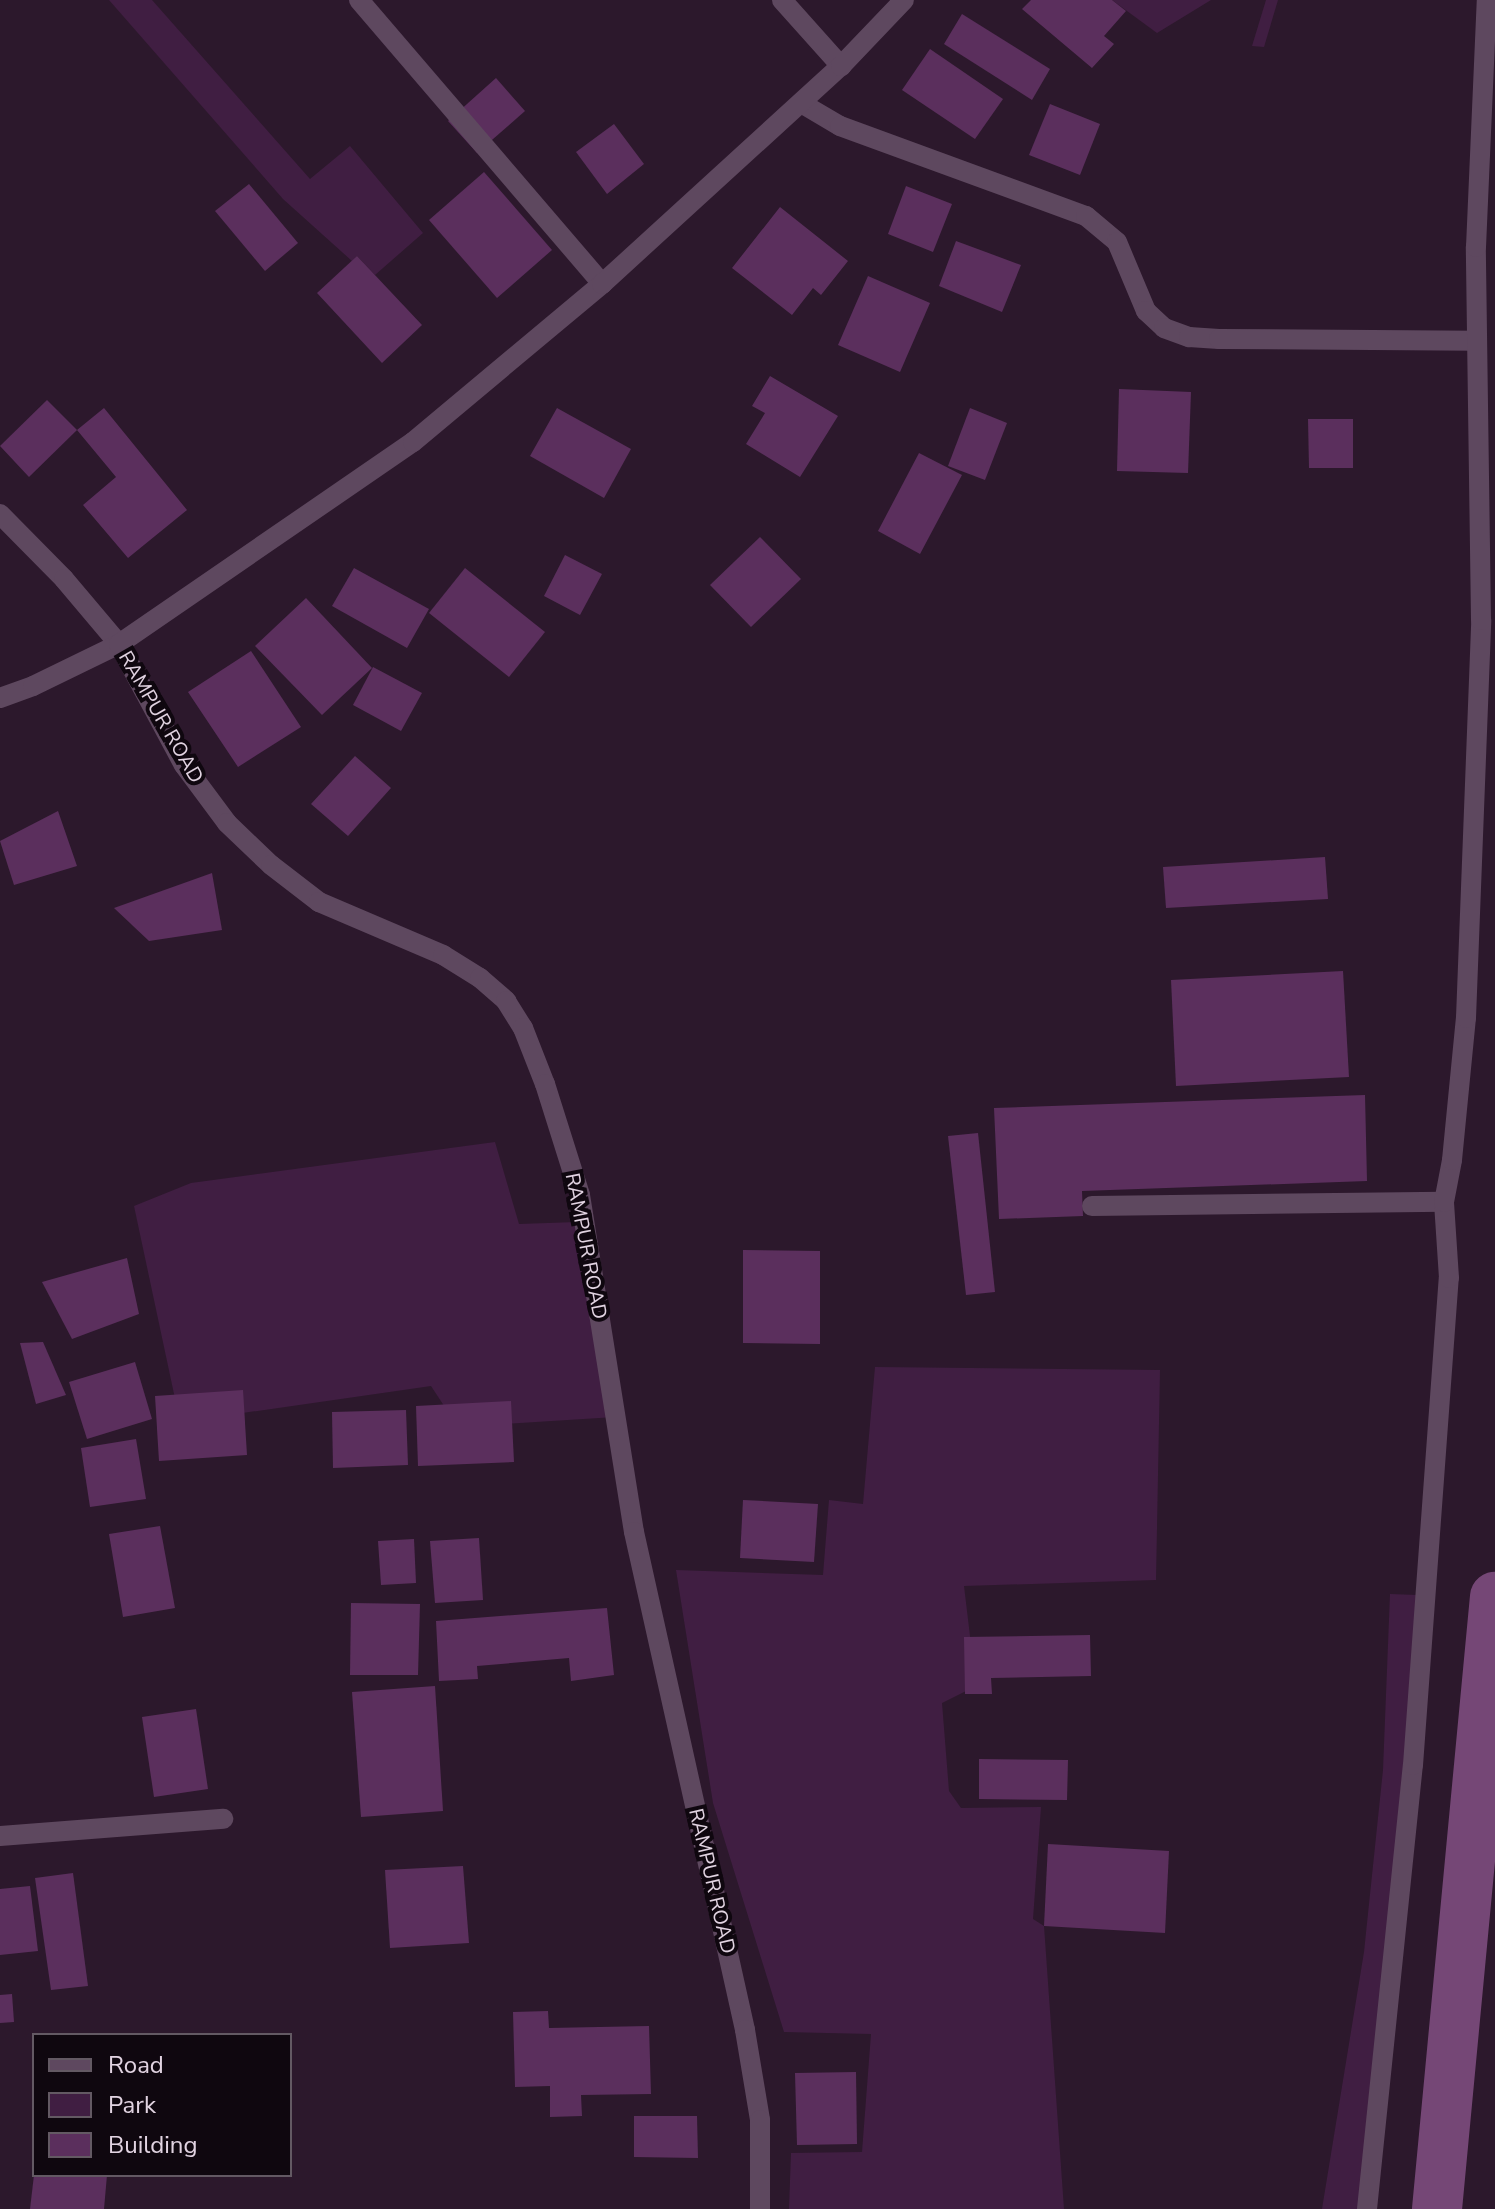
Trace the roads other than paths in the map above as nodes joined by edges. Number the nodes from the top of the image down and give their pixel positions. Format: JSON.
{"nodes":[{"id":1,"x":359,"y":0,"type":"edge"},
{"id":2,"x":782,"y":0,"type":"edge"},
{"id":3,"x":904,"y":0,"type":"edge"},
{"id":4,"x":1487,"y":0,"type":"edge"},
{"id":5,"x":841,"y":66,"type":"junction"},
{"id":6,"x":801,"y":103,"type":"junction"},
{"id":7,"x":602,"y":284,"type":"junction"},
{"id":8,"x":1475,"y":341,"type":"junction"},
{"id":9,"x":0,"y":514,"type":"edge"},
{"id":10,"x":119,"y":644,"type":"junction"},
{"id":11,"x":0,"y":698,"type":"edge"},
{"id":12,"x":1444,"y":1202,"type":"junction"},
{"id":13,"x":1092,"y":1206,"type":"dead end"},
{"id":14,"x":223,"y":1819,"type":"dead end"},
{"id":15,"x":0,"y":1836,"type":"edge"},
{"id":16,"x":760,"y":2209,"type":"edge"},
{"id":17,"x":1367,"y":2209,"type":"edge"}],
"edges":[{"from":1,"to":7,"type":"street"},
{"from":2,"to":5,"type":"street"},
{"from":3,"to":5,"type":"street"},
{"from":4,"to":8,"type":"street"},
{"from":5,"to":6,"type":"street"},
{"from":6,"to":7,"type":"street"},
{"from":6,"to":8,"type":"street"},
{"from":7,"to":10,"type":"street"},
{"from":8,"to":12,"type":"street"},
{"from":9,"to":10,"type":"street","name":"RAMPUR ROAD"},
{"from":10,"to":11,"type":"street"},
{"from":10,"to":16,"type":"street","name":"RAMPUR ROAD"},
{"from":12,"to":13,"type":"street"},
{"from":12,"to":17,"type":"street"},
{"from":14,"to":15,"type":"street"}]}
